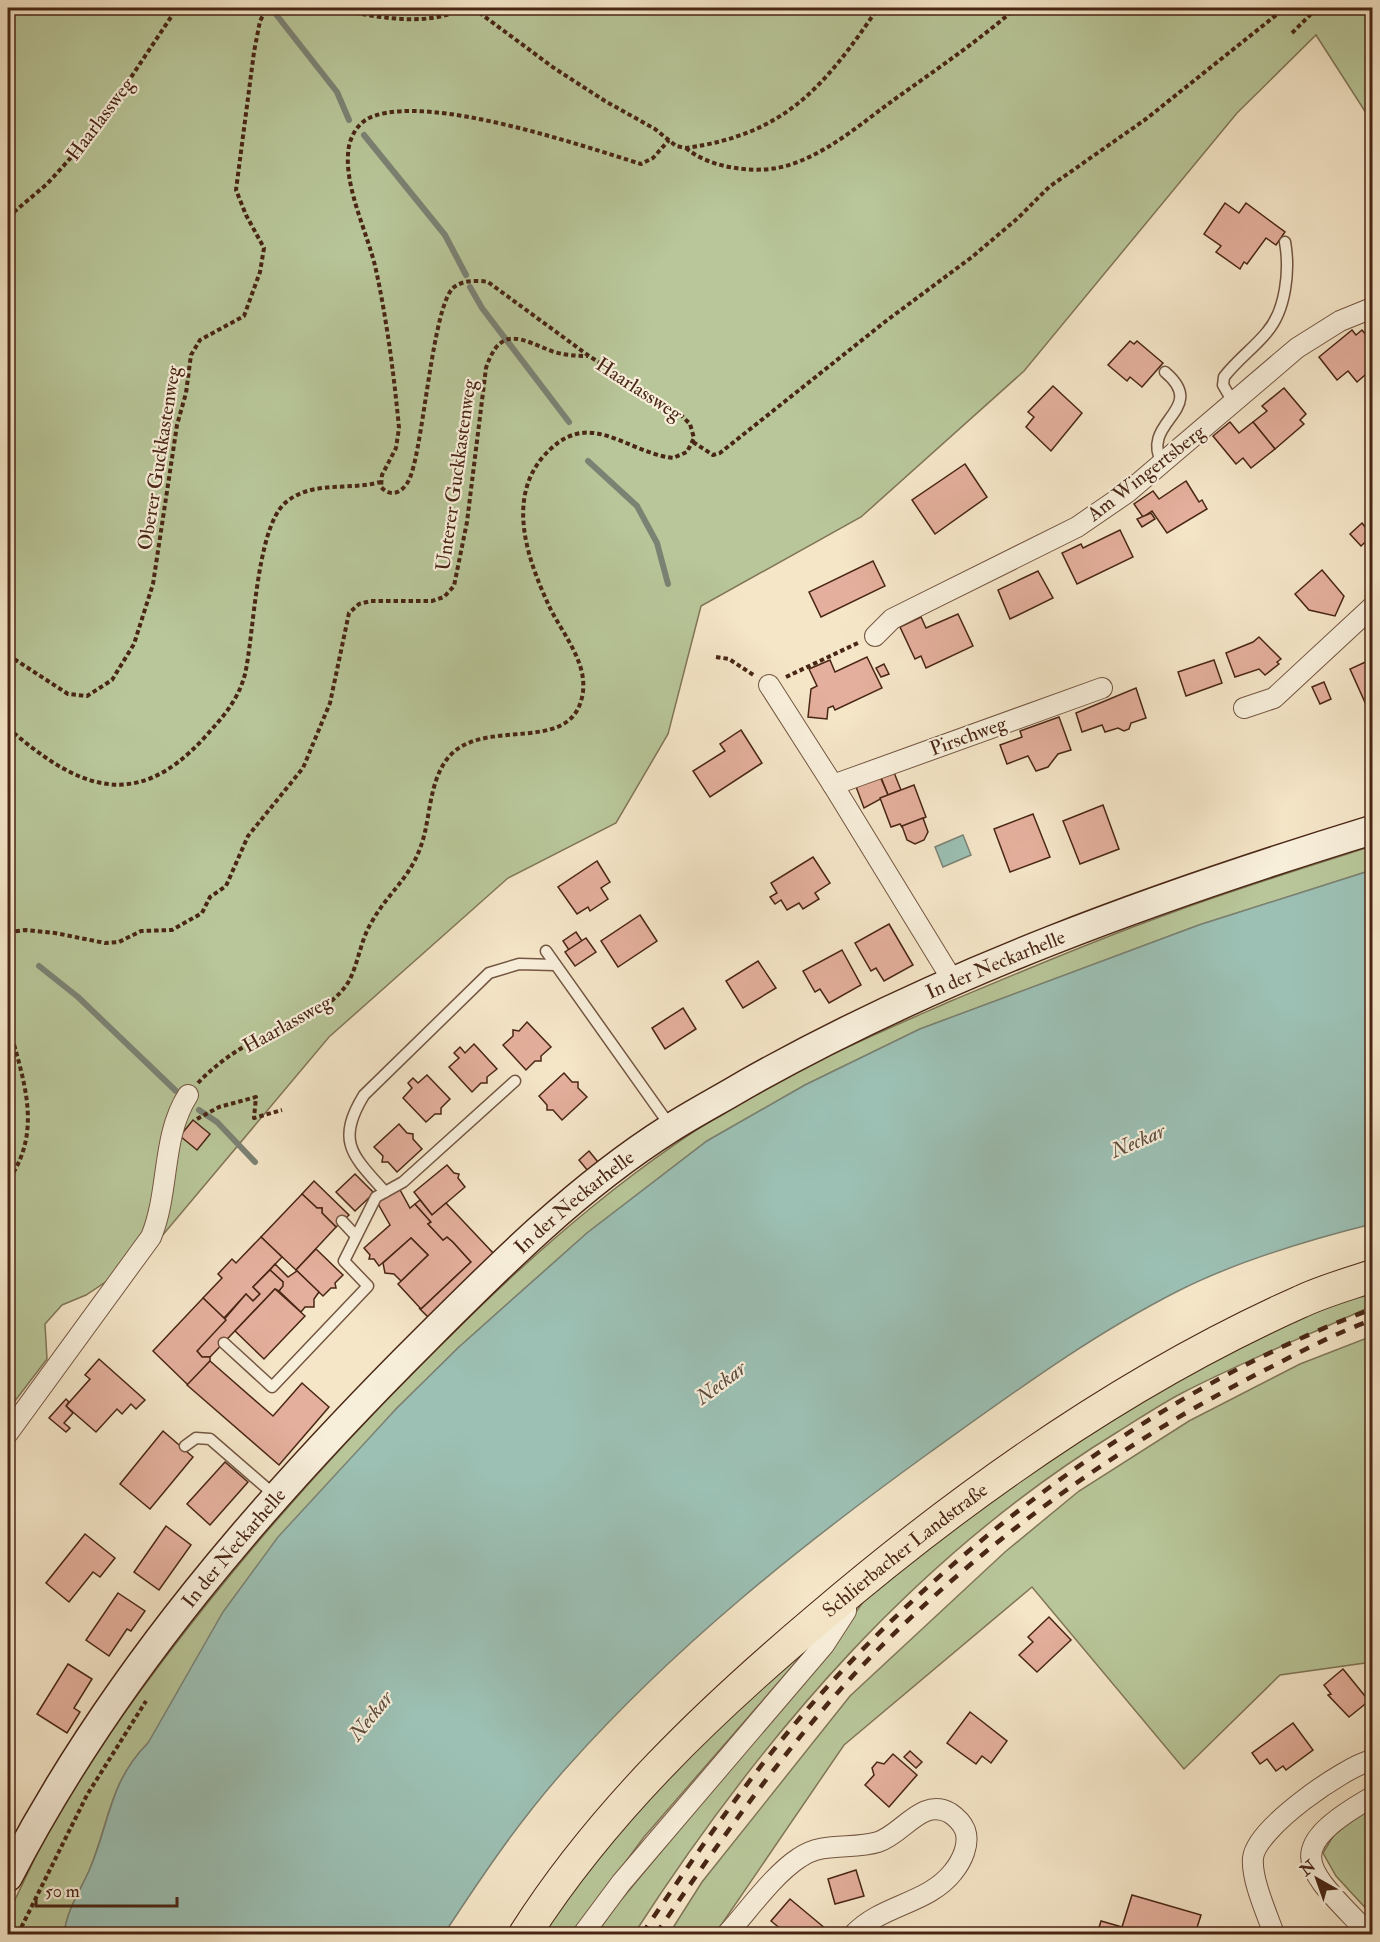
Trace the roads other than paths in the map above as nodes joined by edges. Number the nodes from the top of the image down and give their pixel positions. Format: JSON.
{"nodes":[{"id":1,"x":1285,"y":242,"type":"dead end"},
{"id":2,"x":1372,"y":308,"type":"edge"},
{"id":3,"x":1165,"y":372,"type":"dead end"},
{"id":4,"x":1233,"y":402,"type":"junction"},
{"id":5,"x":1162,"y":463,"type":"junction"},
{"id":6,"x":1372,"y":607,"type":"edge"},
{"id":7,"x":874,"y":636,"type":"road end"},
{"id":8,"x":776,"y":682,"type":"road end"},
{"id":9,"x":1102,"y":688,"type":"dead end"},
{"id":10,"x":1244,"y":708,"type":"dead end"},
{"id":11,"x":833,"y":784,"type":"junction"},
{"id":12,"x":1372,"y":830,"type":"edge"},
{"id":13,"x":546,"y":951,"type":"dead end"},
{"id":14,"x":555,"y":965,"type":"junction"},
{"id":15,"x":953,"y":981,"type":"junction"},
{"id":16,"x":515,"y":1081,"type":"dead end"},
{"id":17,"x":188,"y":1095,"type":"road end"},
{"id":18,"x":671,"y":1127,"type":"junction"},
{"id":19,"x":385,"y":1192,"type":"junction"},
{"id":20,"x":342,"y":1221,"type":"dead end"},
{"id":21,"x":356,"y":1236,"type":"junction"},
{"id":22,"x":1372,"y":1276,"type":"edge"},
{"id":23,"x":224,"y":1343,"type":"dead end"},
{"id":24,"x":8,"y":1433,"type":"edge"},
{"id":25,"x":185,"y":1446,"type":"dead end"},
{"id":26,"x":277,"y":1497,"type":"junction"},
{"id":27,"x":846,"y":1594,"type":"junction"},
{"id":28,"x":1372,"y":1760,"type":"edge"},
{"id":29,"x":1372,"y":1797,"type":"edge"},
{"id":30,"x":8,"y":1877,"type":"edge"},
{"id":31,"x":525,"y":1935,"type":"edge"},
{"id":32,"x":583,"y":1935,"type":"edge"},
{"id":33,"x":727,"y":1935,"type":"edge"},
{"id":34,"x":854,"y":1935,"type":"edge"},
{"id":35,"x":1274,"y":1935,"type":"edge"},
{"id":36,"x":1369,"y":1935,"type":"edge"}],
"edges":[{"from":1,"to":4,"type":"lane"},
{"from":2,"to":4,"type":"street","name":"Am Wingertsberg"},
{"from":3,"to":5,"type":"lane"},
{"from":4,"to":5,"type":"street","name":"Am Wingertsberg"},
{"from":5,"to":7,"type":"street","name":"Am Wingertsberg"},
{"from":6,"to":10,"type":"street"},
{"from":8,"to":11,"type":"street"},
{"from":9,"to":11,"type":"street","name":"Pirschweg"},
{"from":11,"to":15,"type":"street"},
{"from":12,"to":15,"type":"main road","name":"In der Neckarhelle"},
{"from":13,"to":14,"type":"lane"},
{"from":14,"to":18,"type":"lane"},
{"from":14,"to":19,"type":"lane"},
{"from":15,"to":18,"type":"main road","name":"In der Neckarhelle"},
{"from":16,"to":19,"type":"lane"},
{"from":17,"to":24,"type":"street"},
{"from":18,"to":26,"type":"main road","name":"In der Neckarhelle"},
{"from":19,"to":21,"type":"lane"},
{"from":20,"to":21,"type":"lane"},
{"from":21,"to":23,"type":"lane"},
{"from":22,"to":27,"type":"main road","name":"Schlierbacher Landstraße"},
{"from":25,"to":26,"type":"lane"},
{"from":26,"to":30,"type":"main road","name":"In der Neckarhelle"},
{"from":27,"to":31,"type":"main road","name":"Schlierbacher Landstraße"},
{"from":27,"to":32,"type":"street"},
{"from":28,"to":35,"type":"street"},
{"from":29,"to":36,"type":"street"},
{"from":33,"to":34,"type":"street"}]}
